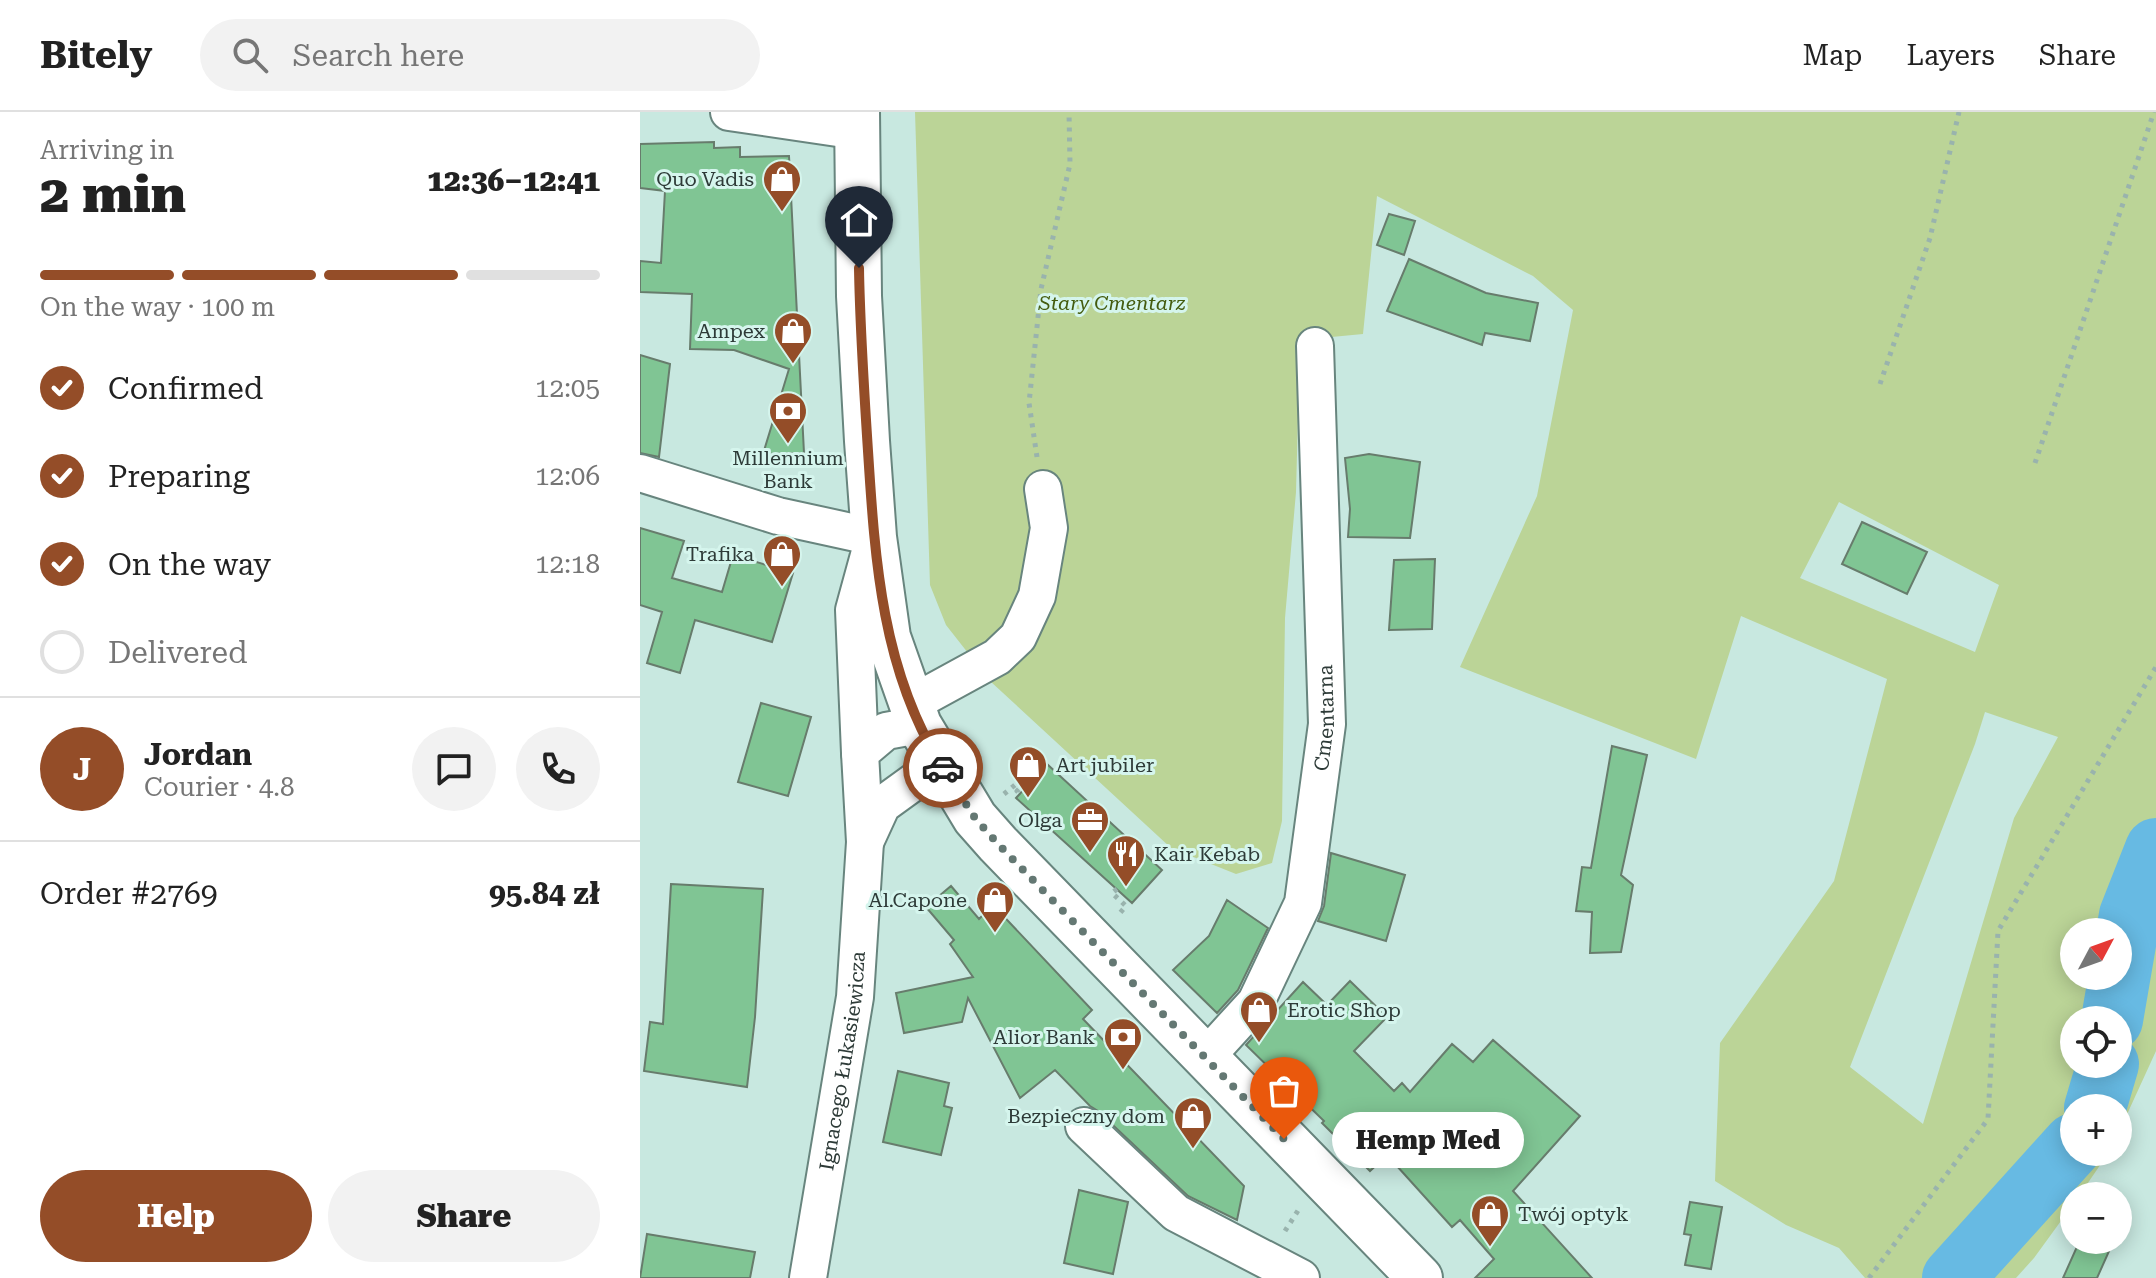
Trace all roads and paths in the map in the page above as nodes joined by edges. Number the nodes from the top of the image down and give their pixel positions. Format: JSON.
{"nodes":[{"id":1,"x":729,"y":112,"type":"edge"},
{"id":2,"x":1069,"y":112,"type":"edge"},
{"id":3,"x":1959,"y":112,"type":"edge"},
{"id":4,"x":2154,"y":112,"type":"edge"},
{"id":5,"x":858,"y":121,"type":"edge"},
{"id":6,"x":1315,"y":346,"type":"dead end"},
{"id":7,"x":1880,"y":384,"type":"dead end"},
{"id":8,"x":2035,"y":463,"type":"dead end"},
{"id":9,"x":640,"y":473,"type":"edge"},
{"id":10,"x":1043,"y":489,"type":"joint"},
{"id":11,"x":874,"y":537,"type":"junction"},
{"id":12,"x":2156,"y":667,"type":"edge"},
{"id":13,"x":915,"y":715,"type":"junction"},
{"id":14,"x":860,"y":753,"type":"junction"},
{"id":15,"x":940,"y":763,"type":"junction"},
{"id":16,"x":1020,"y":794,"type":"dead end"},
{"id":17,"x":1003,"y":795,"type":"dead end"},
{"id":18,"x":865,"y":842,"type":"junction"},
{"id":19,"x":1117,"y":889,"type":"dead end"},
{"id":20,"x":1111,"y":905,"type":"dead end"},
{"id":21,"x":1205,"y":1058,"type":"junction"},
{"id":22,"x":1084,"y":1126,"type":"dead end"},
{"id":23,"x":808,"y":1278,"type":"edge"},
{"id":24,"x":1301,"y":1278,"type":"edge"},
{"id":25,"x":1420,"y":1278,"type":"edge"},
{"id":26,"x":1869,"y":1278,"type":"edge"}],
"edges":[{"from":1,"to":5,"type":"street"},
{"from":2,"to":10,"type":"path"},
{"from":3,"to":7,"type":"path"},
{"from":4,"to":8,"type":"path"},
{"from":5,"to":11,"type":"main road"},
{"from":6,"to":21,"type":"street","name":"Cmentarna"},
{"from":9,"to":11,"type":"street"},
{"from":10,"to":13,"type":"street"},
{"from":11,"to":13,"type":"main road"},
{"from":11,"to":14,"type":"street","name":"Ignacego Łukasiewicza"},
{"from":12,"to":26,"type":"path"},
{"from":13,"to":14,"type":"street"},
{"from":13,"to":15,"type":"main road"},
{"from":14,"to":18,"type":"street","name":"Ignacego Łukasiewicza"},
{"from":15,"to":18,"type":"street","name":"Ignacego Łukasiewicza"},
{"from":15,"to":21,"type":"main road"},
{"from":16,"to":17,"type":"path"},
{"from":18,"to":23,"type":"street","name":"Ignacego Łukasiewicza"},
{"from":19,"to":20,"type":"path"},
{"from":21,"to":25,"type":"main road"},
{"from":22,"to":24,"type":"street"}]}
